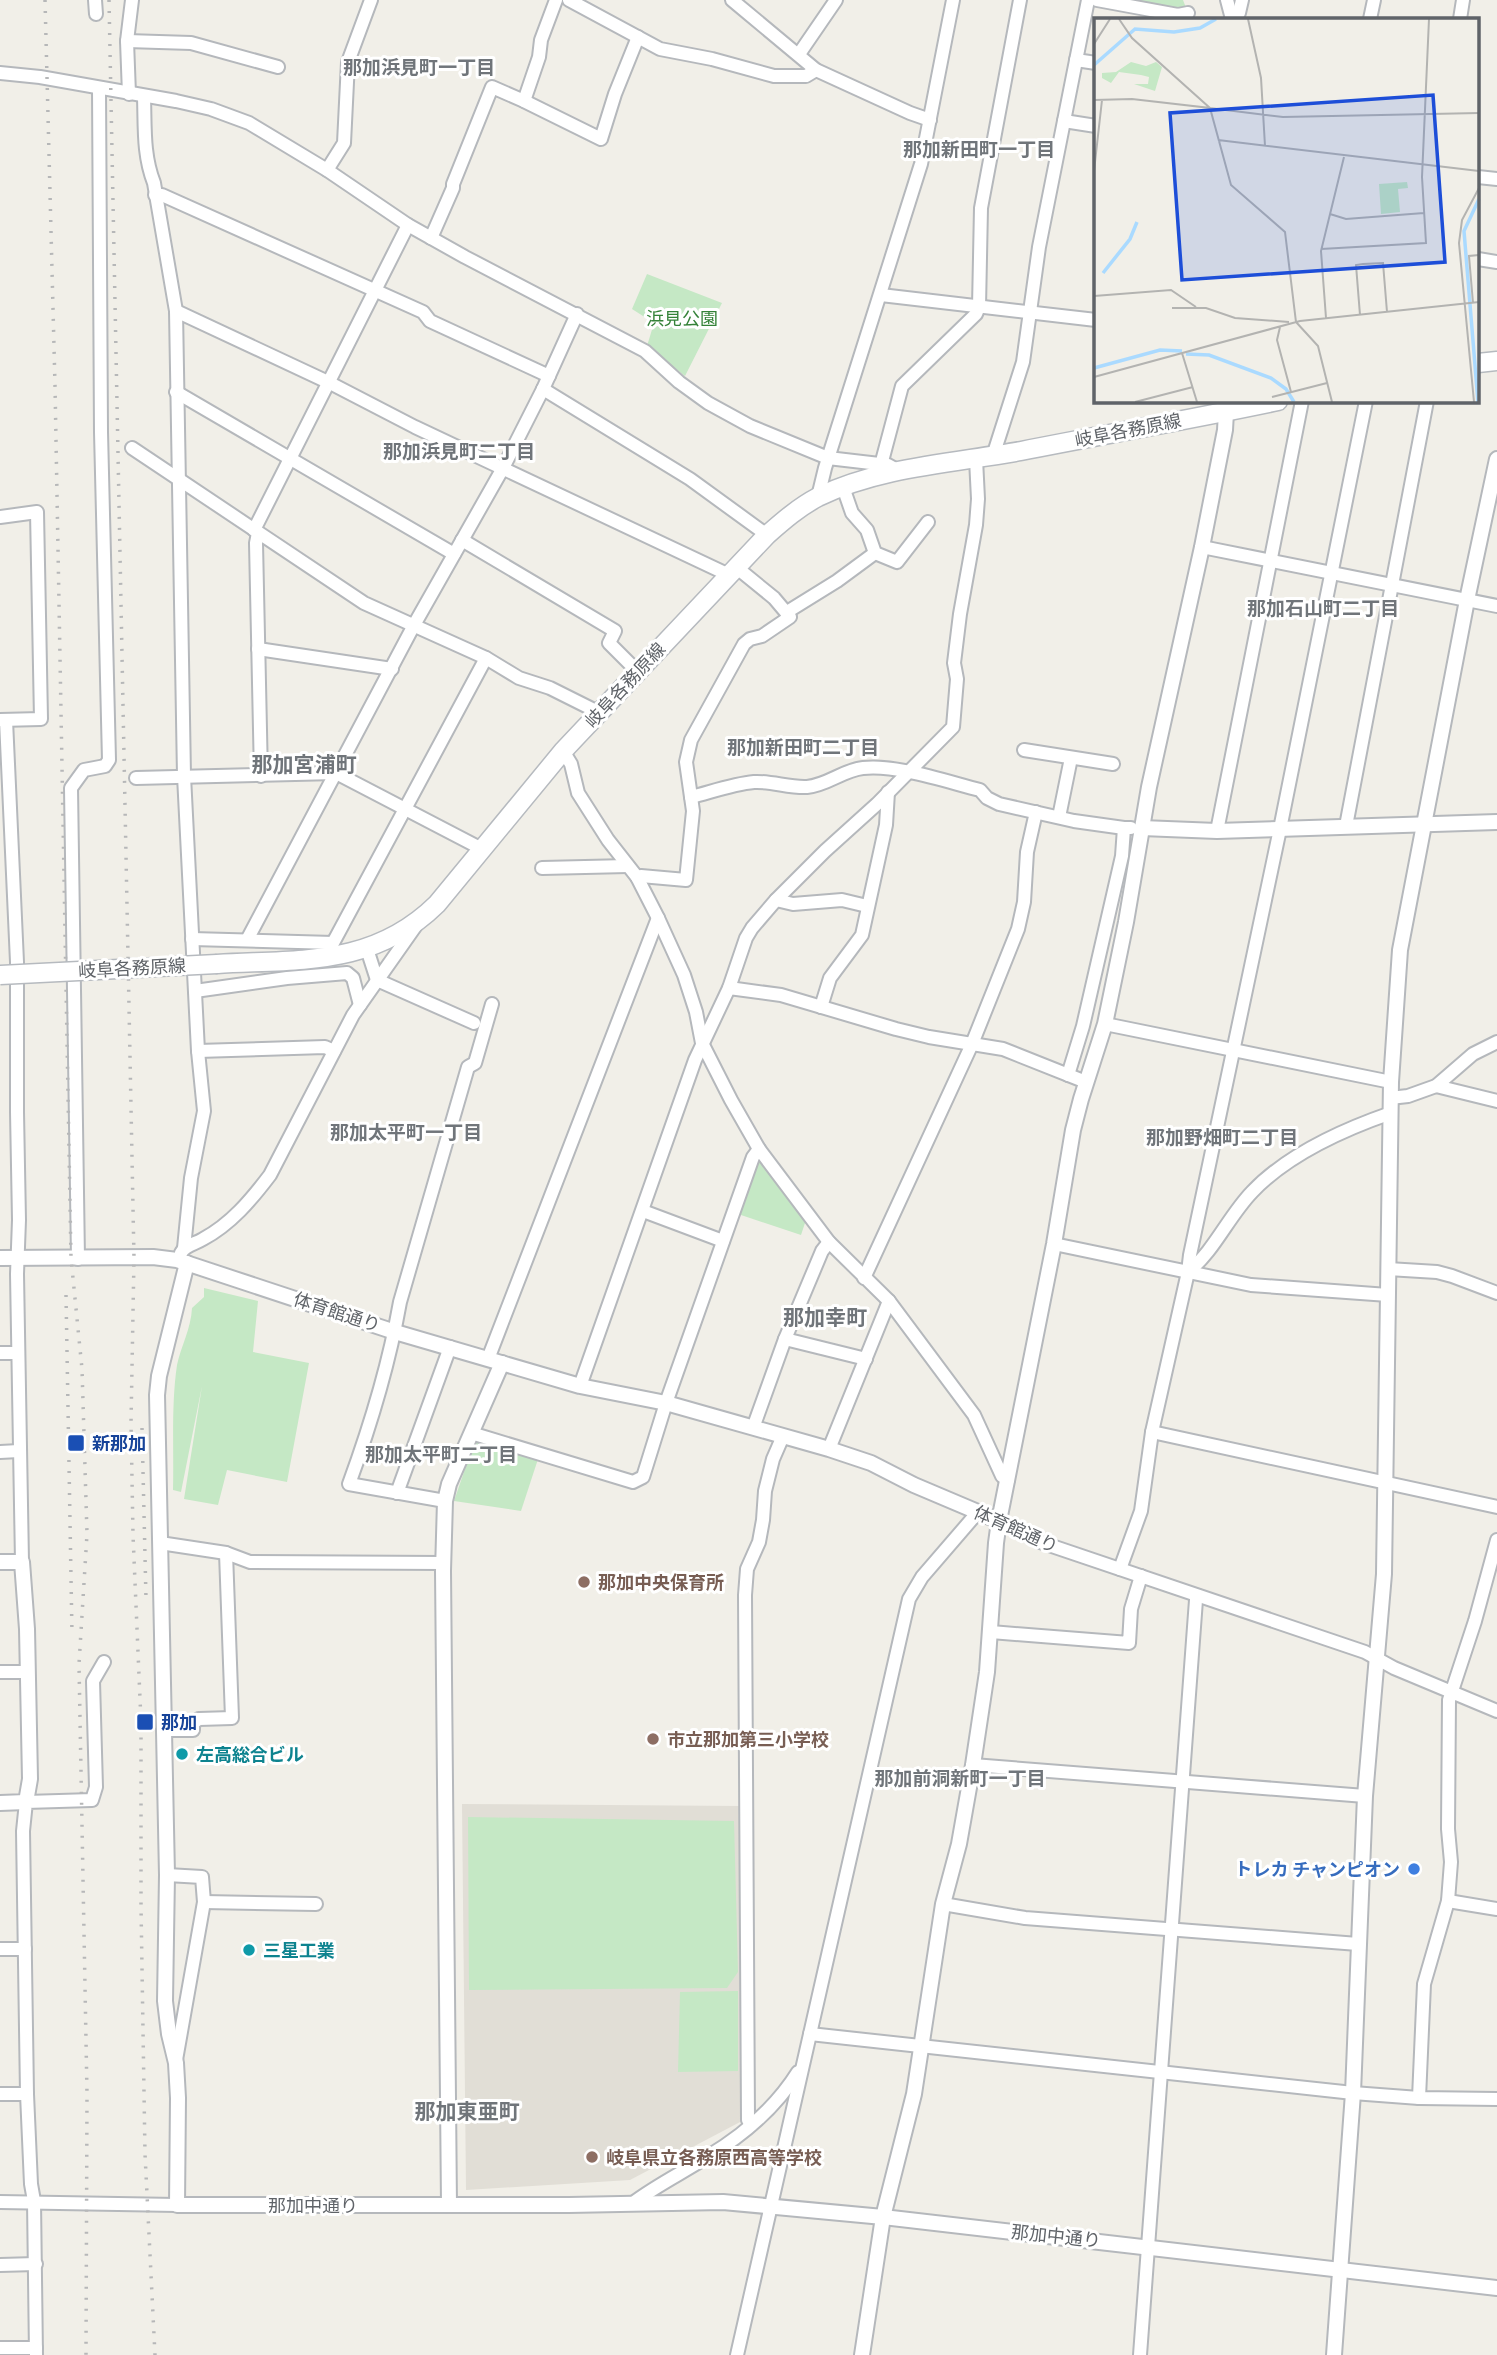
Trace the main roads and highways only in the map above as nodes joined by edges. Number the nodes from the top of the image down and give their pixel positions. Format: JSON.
{"nodes":[{"id":1,"x":1268,"y":402,"type":"edge"},
{"id":2,"x":1226,"y":406,"type":"edge"},
{"id":3,"x":0,"y":975,"type":"edge"}],
"edges":[{"from":1,"to":2,"type":"main road","name":"岐阜各務原線"},
{"from":2,"to":3,"type":"main road","name":"岐阜各務原線","bridge":true}]}
